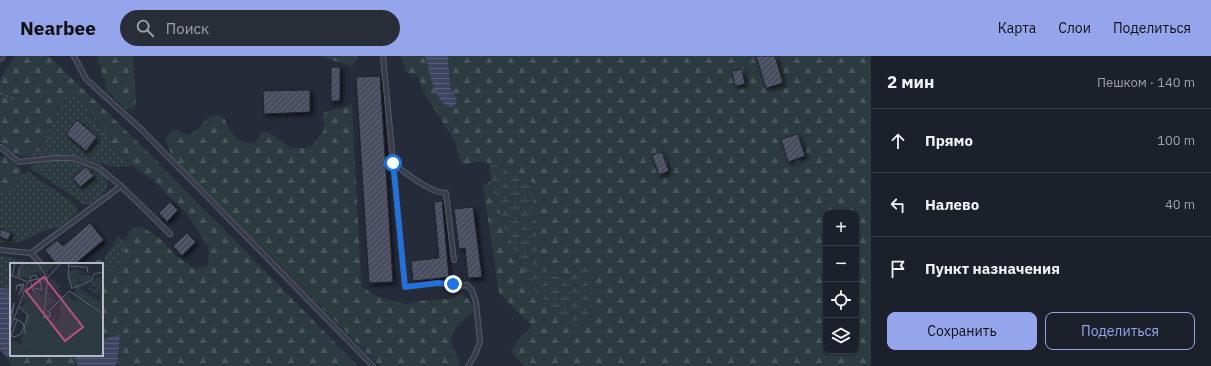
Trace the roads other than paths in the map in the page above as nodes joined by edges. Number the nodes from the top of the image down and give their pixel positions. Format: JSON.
{"nodes":[{"id":1,"x":74,"y":56,"type":"edge"},
{"id":2,"x":383,"y":56,"type":"edge"},
{"id":3,"x":0,"y":147,"type":"edge"},
{"id":4,"x":393,"y":163,"type":"junction"},
{"id":5,"x":121,"y":186,"type":"junction"},
{"id":6,"x":170,"y":234,"type":"dead end"},
{"id":7,"x":0,"y":250,"type":"edge"},
{"id":8,"x":30,"y":253,"type":"junction"},
{"id":9,"x":454,"y":260,"type":"dead end"},
{"id":10,"x":40,"y":263,"type":"edge"},
{"id":11,"x":373,"y":366,"type":"edge"},
{"id":12,"x":468,"y":366,"type":"edge"}],
"edges":[{"from":1,"to":11,"type":"lane"},
{"from":2,"to":4,"type":"lane"},
{"from":3,"to":5,"type":"lane"},
{"from":4,"to":9,"type":"lane"},
{"from":4,"to":12,"type":"lane"},
{"from":5,"to":6,"type":"lane"},
{"from":5,"to":8,"type":"lane"},
{"from":7,"to":8,"type":"lane"},
{"from":8,"to":10,"type":"lane"}]}
